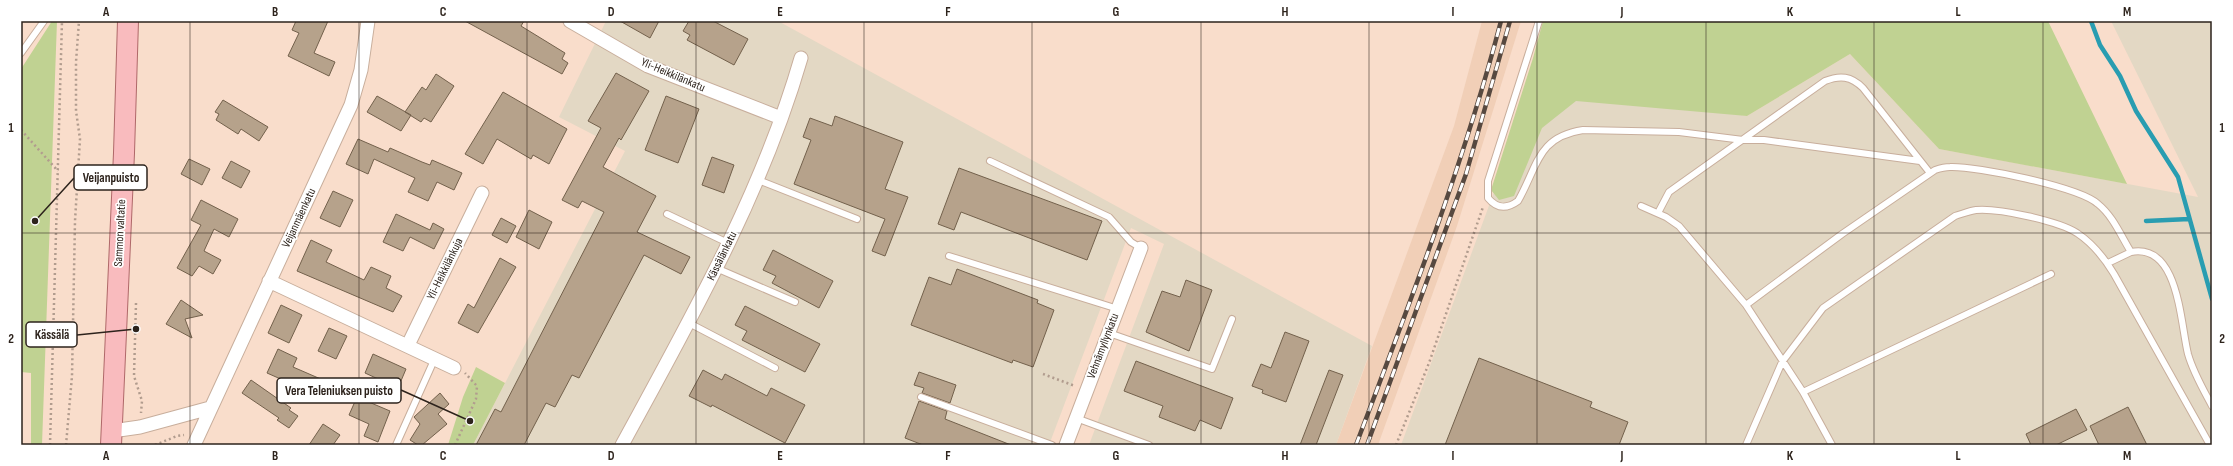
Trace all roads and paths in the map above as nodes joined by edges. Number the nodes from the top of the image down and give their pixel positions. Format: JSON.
{"nodes":[{"id":1,"x":44,"y":21,"type":"edge"},
{"id":2,"x":62,"y":21,"type":"edge"},
{"id":3,"x":79,"y":21,"type":"edge"},
{"id":4,"x":128,"y":21,"type":"edge"},
{"id":5,"x":368,"y":21,"type":"edge"},
{"id":6,"x":570,"y":21,"type":"edge"},
{"id":7,"x":1539,"y":21,"type":"edge"},
{"id":8,"x":21,"y":54,"type":"edge"},
{"id":9,"x":801,"y":58,"type":"dead end"},
{"id":10,"x":780,"y":118,"type":"junction"},
{"id":11,"x":21,"y":130,"type":"edge"},
{"id":12,"x":1742,"y":140,"type":"junction"},
{"id":13,"x":990,"y":161,"type":"dead end"},
{"id":14,"x":1920,"y":161,"type":"junction"},
{"id":15,"x":58,"y":171,"type":"junction"},
{"id":16,"x":1930,"y":173,"type":"junction"},
{"id":17,"x":758,"y":180,"type":"junction"},
{"id":18,"x":482,"y":193,"type":"dead end"},
{"id":19,"x":1488,"y":198,"type":"junction"},
{"id":20,"x":1641,"y":206,"type":"dead end"},
{"id":21,"x":1658,"y":213,"type":"junction"},
{"id":22,"x":667,"y":214,"type":"dead end"},
{"id":23,"x":857,"y":219,"type":"dead end"},
{"id":24,"x":728,"y":243,"type":"junction"},
{"id":25,"x":1141,"y":248,"type":"joint"},
{"id":26,"x":2131,"y":252,"type":"junction"},
{"id":27,"x":949,"y":256,"type":"dead end"},
{"id":28,"x":2108,"y":264,"type":"junction"},
{"id":29,"x":716,"y":268,"type":"junction"},
{"id":30,"x":2051,"y":274,"type":"dead end"},
{"id":31,"x":269,"y":281,"type":"junction"},
{"id":32,"x":136,"y":298,"type":"dead end"},
{"id":33,"x":794,"y":302,"type":"dead end"},
{"id":34,"x":1746,"y":305,"type":"junction"},
{"id":35,"x":1118,"y":309,"type":"junction"},
{"id":36,"x":1232,"y":318,"type":"dead end"},
{"id":37,"x":688,"y":323,"type":"junction"},
{"id":38,"x":1108,"y":333,"type":"junction"},
{"id":39,"x":408,"y":345,"type":"junction"},
{"id":40,"x":435,"y":358,"type":"junction"},
{"id":41,"x":1782,"y":362,"type":"junction"},
{"id":42,"x":454,"y":368,"type":"joint"},
{"id":43,"x":775,"y":368,"type":"dead end"},
{"id":44,"x":1043,"y":374,"type":"dead end"},
{"id":45,"x":1075,"y":386,"type":"dead end"},
{"id":46,"x":1803,"y":392,"type":"junction"},
{"id":47,"x":921,"y":397,"type":"dead end"},
{"id":48,"x":2212,"y":406,"type":"edge"},
{"id":49,"x":210,"y":408,"type":"junction"},
{"id":50,"x":1076,"y":418,"type":"junction"},
{"id":51,"x":140,"y":427,"type":"junction"},
{"id":52,"x":111,"y":438,"type":"edge"},
{"id":53,"x":195,"y":441,"type":"edge"},
{"id":54,"x":50,"y":445,"type":"edge"},
{"id":55,"x":66,"y":445,"type":"edge"},
{"id":56,"x":155,"y":445,"type":"edge"},
{"id":57,"x":396,"y":445,"type":"edge"},
{"id":58,"x":455,"y":445,"type":"edge"},
{"id":59,"x":622,"y":445,"type":"edge"},
{"id":60,"x":1052,"y":445,"type":"edge"},
{"id":61,"x":1066,"y":445,"type":"edge"},
{"id":62,"x":1149,"y":445,"type":"edge"},
{"id":63,"x":1396,"y":445,"type":"edge"},
{"id":64,"x":1746,"y":445,"type":"edge"},
{"id":65,"x":1832,"y":445,"type":"edge"},
{"id":66,"x":2210,"y":445,"type":"edge"}],
"edges":[{"from":1,"to":8,"type":"lane"},
{"from":2,"to":15,"type":"path"},
{"from":3,"to":55,"type":"path"},
{"from":4,"to":52,"type":"main road","name":"Sammon valtatie"},
{"from":5,"to":31,"type":"street","name":"Veijanmäenkatu"},
{"from":6,"to":10,"type":"street","name":"Yli-Heikkilänkatu"},
{"from":7,"to":19,"type":"lane"},
{"from":9,"to":10,"type":"street","name":"Kässälänkatu"},
{"from":10,"to":17,"type":"street","name":"Kässälänkatu"},
{"from":11,"to":15,"type":"path"},
{"from":12,"to":14,"type":"lane"},
{"from":12,"to":14,"type":"lane"},
{"from":12,"to":19,"type":"lane"},
{"from":12,"to":21,"type":"lane"},
{"from":13,"to":25,"type":"lane"},
{"from":14,"to":16,"type":"lane"},
{"from":15,"to":54,"type":"path"},
{"from":16,"to":26,"type":"lane"},
{"from":16,"to":34,"type":"lane"},
{"from":17,"to":23,"type":"lane"},
{"from":17,"to":24,"type":"street","name":"Kässälänkatu"},
{"from":18,"to":39,"type":"street","name":"Yli-Heikkilänkuja"},
{"from":19,"to":63,"type":"path"},
{"from":20,"to":21,"type":"lane"},
{"from":21,"to":34,"type":"lane"},
{"from":22,"to":24,"type":"lane"},
{"from":24,"to":29,"type":"street","name":"Kässälänkatu"},
{"from":25,"to":35,"type":"street","name":"Vehnämyllynkatu"},
{"from":26,"to":28,"type":"lane"},
{"from":26,"to":48,"type":"lane"},
{"from":27,"to":35,"type":"lane"},
{"from":28,"to":41,"type":"lane"},
{"from":28,"to":66,"type":"lane"},
{"from":29,"to":33,"type":"lane"},
{"from":29,"to":37,"type":"street","name":"Kässälänkatu"},
{"from":30,"to":46,"type":"lane"},
{"from":31,"to":39,"type":"street"},
{"from":31,"to":49,"type":"street","name":"Veijanmäenkatu"},
{"from":32,"to":51,"type":"path"},
{"from":34,"to":41,"type":"lane"},
{"from":35,"to":38,"type":"street","name":"Vehnämyllynkatu"},
{"from":36,"to":38,"type":"lane"},
{"from":37,"to":43,"type":"lane"},
{"from":37,"to":59,"type":"street","name":"Kässälänkatu"},
{"from":38,"to":50,"type":"street","name":"Vehnämyllynkatu"},
{"from":39,"to":40,"type":"street"},
{"from":40,"to":42,"type":"street"},
{"from":40,"to":57,"type":"lane"},
{"from":41,"to":46,"type":"lane"},
{"from":41,"to":64,"type":"lane"},
{"from":42,"to":58,"type":"path"},
{"from":44,"to":45,"type":"path"},
{"from":46,"to":65,"type":"lane"},
{"from":47,"to":60,"type":"lane"},
{"from":49,"to":51,"type":"street"},
{"from":49,"to":53,"type":"street","name":"Veijanmäenkatu"},
{"from":50,"to":61,"type":"street","name":"Vehnämyllynkatu"},
{"from":50,"to":62,"type":"lane"},
{"from":51,"to":52,"type":"street"},
{"from":53,"to":56,"type":"path"}]}
